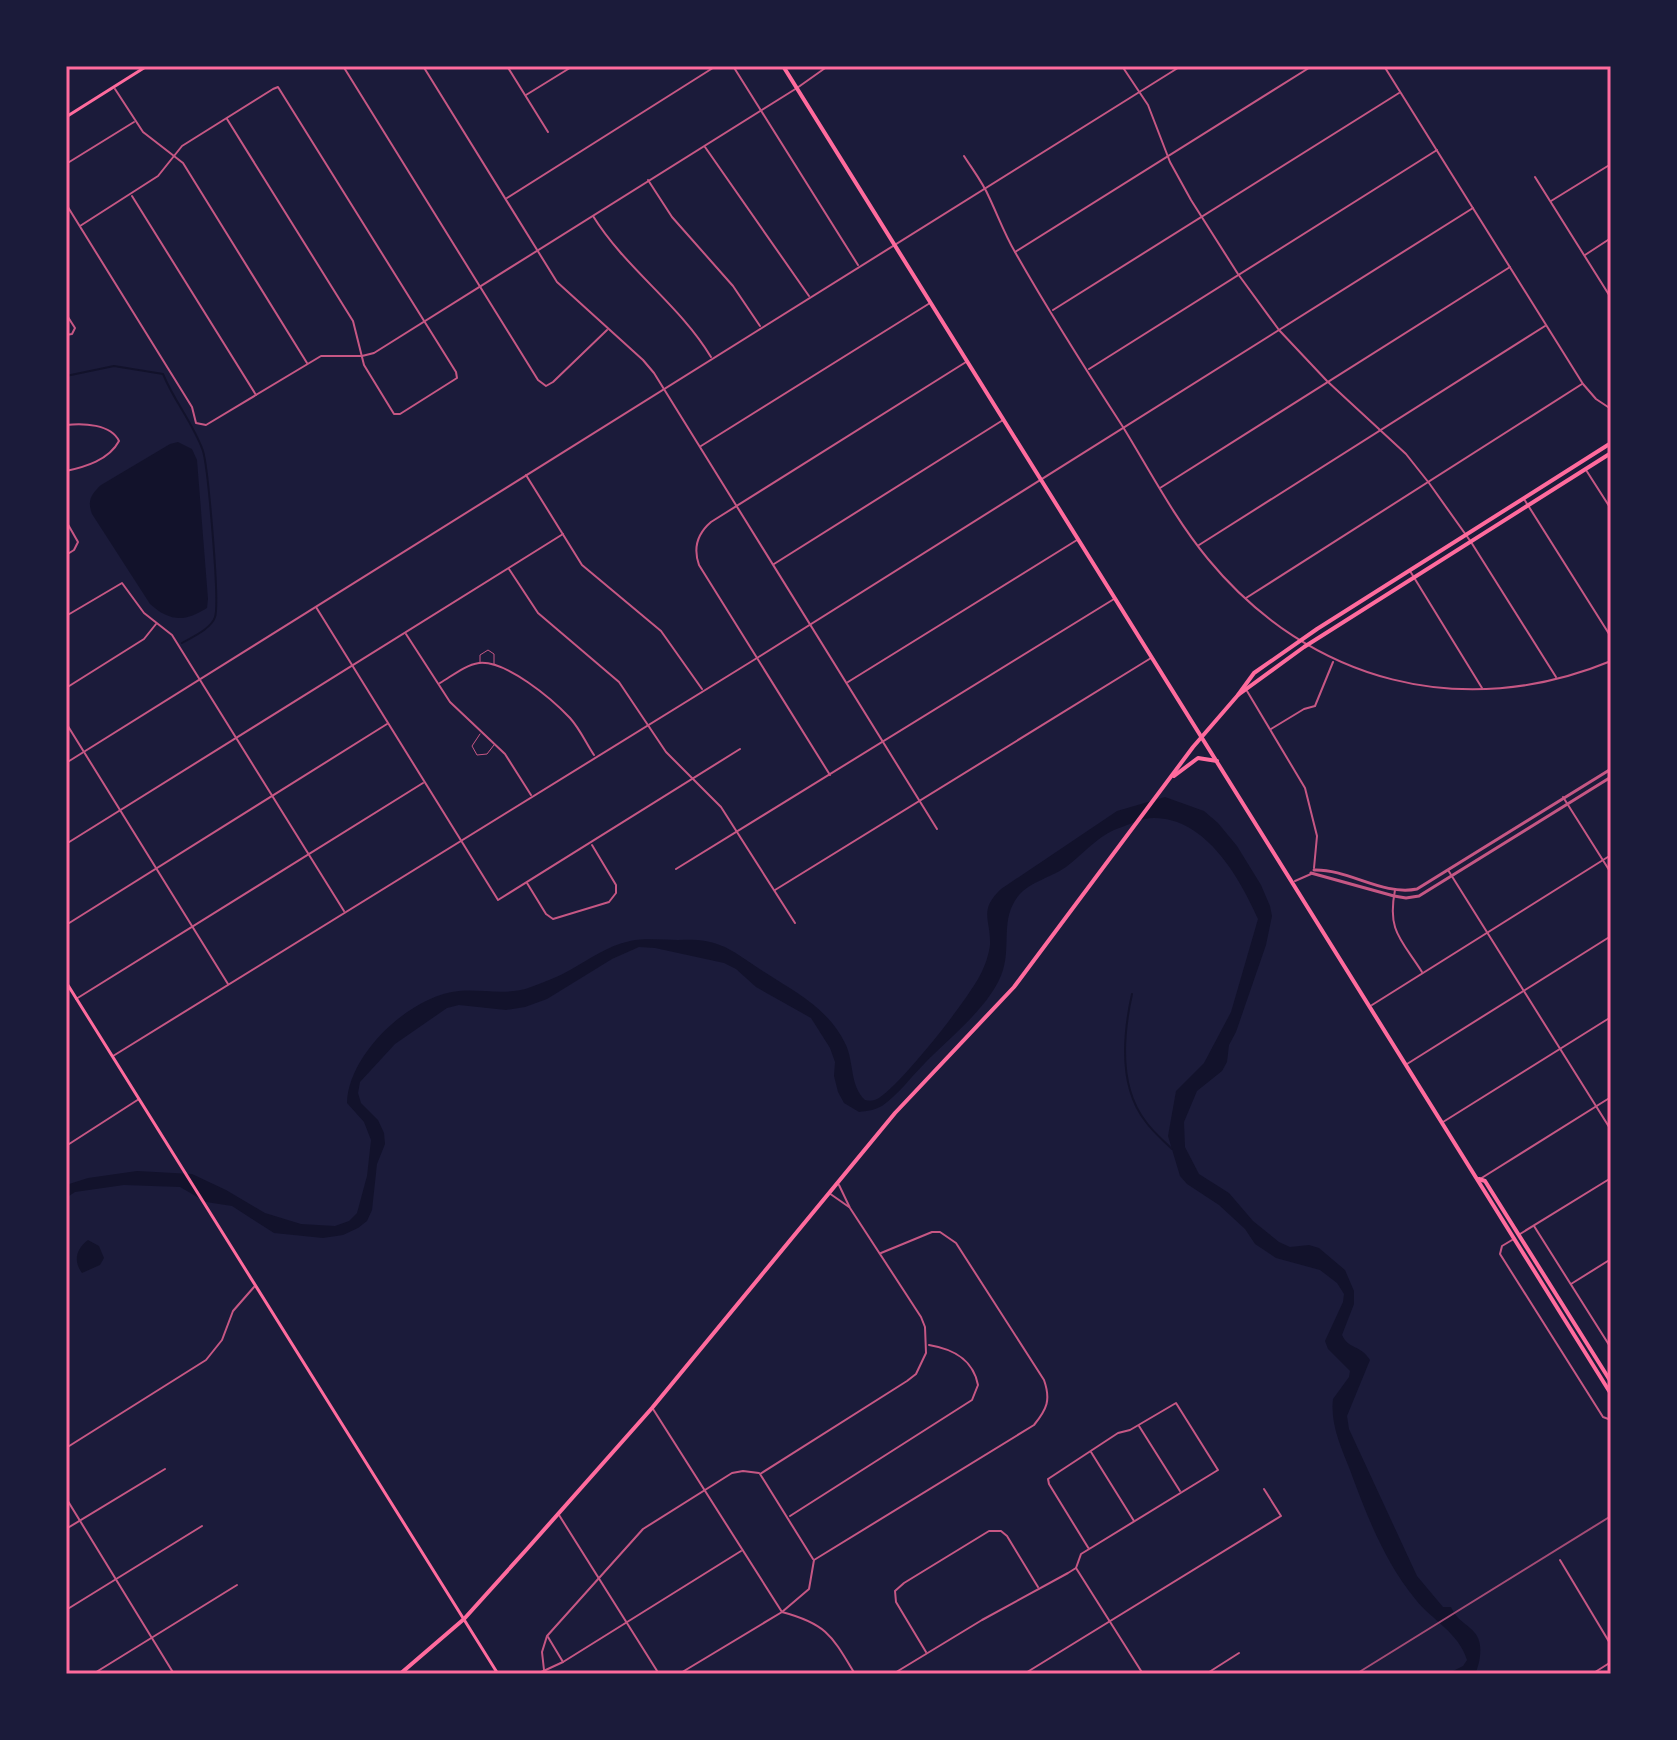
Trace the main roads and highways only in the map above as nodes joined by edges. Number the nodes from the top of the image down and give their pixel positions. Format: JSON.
{"nodes":[{"id":1,"x":147,"y":66,"type":"edge"},
{"id":2,"x":783,"y":66,"type":"edge"},
{"id":3,"x":141,"y":68,"type":"edge"},
{"id":4,"x":66,"y":117,"type":"edge"},
{"id":5,"x":1611,"y":443,"type":"edge"},
{"id":6,"x":1611,"y":453,"type":"edge"},
{"id":7,"x":1239,"y":695,"type":"junction"},
{"id":8,"x":1202,"y":737,"type":"junction"},
{"id":9,"x":1217,"y":761,"type":"junction"},
{"id":10,"x":1166,"y":783,"type":"junction"},
{"id":11,"x":66,"y":982,"type":"edge"},
{"id":12,"x":1516,"y":1237,"type":"junction"},
{"id":13,"x":1611,"y":1382,"type":"edge"},
{"id":14,"x":1611,"y":1394,"type":"edge"},
{"id":15,"x":464,"y":1619,"type":"junction"},
{"id":16,"x":400,"y":1674,"type":"edge"},
{"id":17,"x":498,"y":1674,"type":"edge"}],
"edges":[{"from":1,"to":3,"type":"main road"},
{"from":2,"to":8,"type":"main road"},
{"from":3,"to":4,"type":"main road"},
{"from":5,"to":7,"type":"main road"},
{"from":6,"to":7,"type":"main road"},
{"from":7,"to":8,"type":"main road"},
{"from":8,"to":9,"type":"main road"},
{"from":8,"to":10,"type":"main road"},
{"from":9,"to":10,"type":"main road"},
{"from":9,"to":12,"type":"main road"},
{"from":10,"to":15,"type":"main road"},
{"from":11,"to":15,"type":"main road"},
{"from":12,"to":13,"type":"main road"},
{"from":12,"to":14,"type":"main road"},
{"from":15,"to":16,"type":"main road"},
{"from":15,"to":17,"type":"main road"}]}
